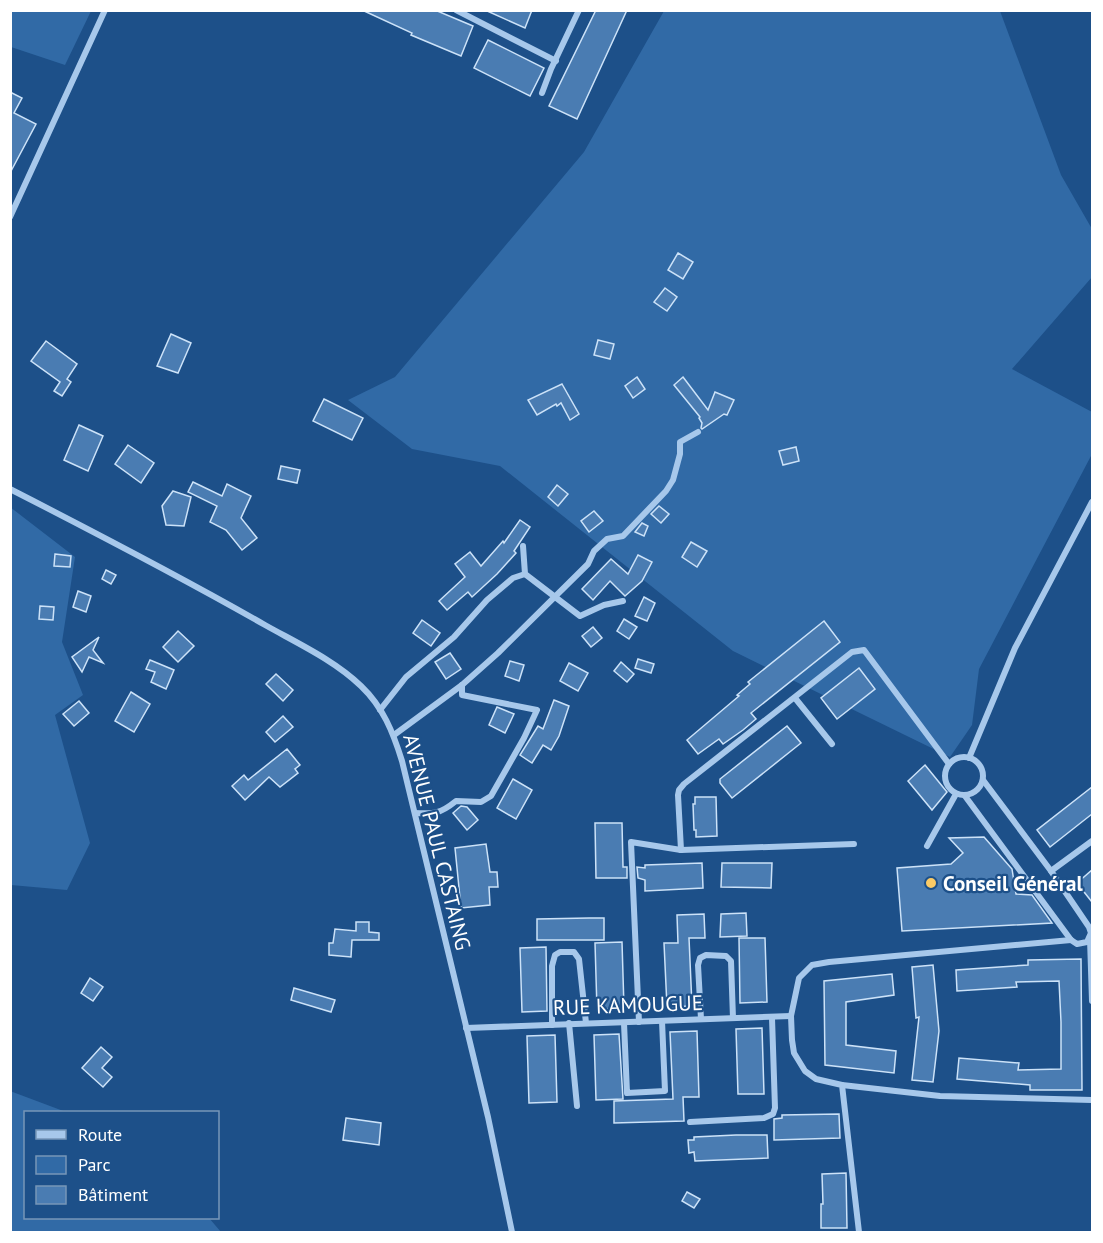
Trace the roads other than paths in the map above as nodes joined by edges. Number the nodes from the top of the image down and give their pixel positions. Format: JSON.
{"nodes":[{"id":1,"x":105,"y":10,"type":"edge"},
{"id":2,"x":456,"y":10,"type":"edge"},
{"id":3,"x":579,"y":10,"type":"edge"},
{"id":4,"x":556,"y":61,"type":"junction"},
{"id":5,"x":542,"y":93,"type":"dead end"},
{"id":6,"x":10,"y":217,"type":"edge"},
{"id":7,"x":698,"y":432,"type":"dead end"},
{"id":8,"x":10,"y":489,"type":"edge"},
{"id":9,"x":1092,"y":502,"type":"edge"},
{"id":10,"x":523,"y":546,"type":"dead end"},
{"id":11,"x":525,"y":574,"type":"junction"},
{"id":12,"x":555,"y":595,"type":"junction"},
{"id":13,"x":622,"y":601,"type":"dead end"},
{"id":14,"x":462,"y":685,"type":"junction"},
{"id":15,"x":795,"y":698,"type":"junction"},
{"id":16,"x":380,"y":710,"type":"junction"},
{"id":17,"x":394,"y":735,"type":"junction"},
{"id":18,"x":832,"y":744,"type":"dead end"},
{"id":19,"x":969,"y":758,"type":"junction"},
{"id":20,"x":949,"y":764,"type":"junction"},
{"id":21,"x":983,"y":780,"type":"junction"},
{"id":22,"x":956,"y":794,"type":"junction"},
{"id":23,"x":965,"y":796,"type":"junction"},
{"id":24,"x":415,"y":813,"type":"junction"},
{"id":25,"x":1092,"y":841,"type":"edge"},
{"id":26,"x":854,"y":844,"type":"dead end"},
{"id":27,"x":927,"y":846,"type":"dead end"},
{"id":28,"x":681,"y":850,"type":"junction"},
{"id":29,"x":1051,"y":871,"type":"junction"},
{"id":30,"x":1091,"y":939,"type":"edge"},
{"id":31,"x":1071,"y":940,"type":"junction"},
{"id":32,"x":1092,"y":1001,"type":"edge"},
{"id":33,"x":791,"y":1016,"type":"junction"},
{"id":34,"x":733,"y":1018,"type":"junction"},
{"id":35,"x":772,"y":1018,"type":"junction"},
{"id":36,"x":701,"y":1019,"type":"junction"},
{"id":37,"x":662,"y":1021,"type":"junction"},
{"id":38,"x":639,"y":1022,"type":"junction"},
{"id":39,"x":569,"y":1023,"type":"junction"},
{"id":40,"x":586,"y":1023,"type":"junction"},
{"id":41,"x":624,"y":1023,"type":"junction"},
{"id":42,"x":552,"y":1025,"type":"junction"},
{"id":43,"x":466,"y":1028,"type":"junction"},
{"id":44,"x":842,"y":1085,"type":"junction"},
{"id":45,"x":1092,"y":1100,"type":"edge"},
{"id":46,"x":577,"y":1106,"type":"dead end"},
{"id":47,"x":690,"y":1122,"type":"dead end"},
{"id":48,"x":512,"y":1233,"type":"edge"},
{"id":49,"x":859,"y":1233,"type":"edge"}],
"edges":[{"from":1,"to":6,"type":"street"},
{"from":2,"to":4,"type":"street"},
{"from":3,"to":4,"type":"street"},
{"from":4,"to":5,"type":"street"},
{"from":7,"to":12,"type":"street"},
{"from":8,"to":16,"type":"street","name":"AVENUE PAUL CASTAING"},
{"from":9,"to":19,"type":"street"},
{"from":10,"to":11,"type":"street"},
{"from":11,"to":12,"type":"street"},
{"from":11,"to":16,"type":"street"},
{"from":12,"to":13,"type":"street"},
{"from":12,"to":14,"type":"street"},
{"from":14,"to":17,"type":"street"},
{"from":14,"to":24,"type":"street"},
{"from":15,"to":18,"type":"street"},
{"from":15,"to":20,"type":"street"},
{"from":15,"to":28,"type":"street"},
{"from":16,"to":17,"type":"street","name":"AVENUE PAUL CASTAING"},
{"from":17,"to":24,"type":"street","name":"AVENUE PAUL CASTAING"},
{"from":19,"to":20,"type":"street"},
{"from":19,"to":21,"type":"street"},
{"from":20,"to":22,"type":"street"},
{"from":21,"to":23,"type":"street"},
{"from":21,"to":29,"type":"street"},
{"from":22,"to":23,"type":"street"},
{"from":22,"to":27,"type":"street"},
{"from":23,"to":31,"type":"street"},
{"from":24,"to":43,"type":"street","name":"AVENUE PAUL CASTAING"},
{"from":25,"to":29,"type":"street"},
{"from":26,"to":28,"type":"street"},
{"from":28,"to":38,"type":"street"},
{"from":29,"to":30,"type":"street"},
{"from":30,"to":31,"type":"street"},
{"from":30,"to":32,"type":"street"},
{"from":31,"to":33,"type":"street"},
{"from":33,"to":35,"type":"street","name":"RUE KAMOUGUE"},
{"from":33,"to":44,"type":"street"},
{"from":34,"to":35,"type":"street","name":"RUE KAMOUGUE"},
{"from":34,"to":36,"type":"street","name":"RUE KAMOUGUE"},
{"from":34,"to":36,"type":"street"},
{"from":35,"to":47,"type":"street"},
{"from":36,"to":37,"type":"street","name":"RUE KAMOUGUE"},
{"from":37,"to":38,"type":"street","name":"RUE KAMOUGUE"},
{"from":37,"to":41,"type":"street"},
{"from":38,"to":41,"type":"street","name":"RUE KAMOUGUE"},
{"from":39,"to":40,"type":"street","name":"RUE KAMOUGUE"},
{"from":39,"to":42,"type":"street","name":"RUE KAMOUGUE"},
{"from":39,"to":46,"type":"street"},
{"from":40,"to":41,"type":"street","name":"RUE KAMOUGUE"},
{"from":40,"to":42,"type":"street"},
{"from":42,"to":43,"type":"street","name":"RUE KAMOUGUE"},
{"from":43,"to":48,"type":"street","name":"AVENUE PAUL CASTAING"},
{"from":44,"to":45,"type":"street"},
{"from":44,"to":49,"type":"street"}]}
